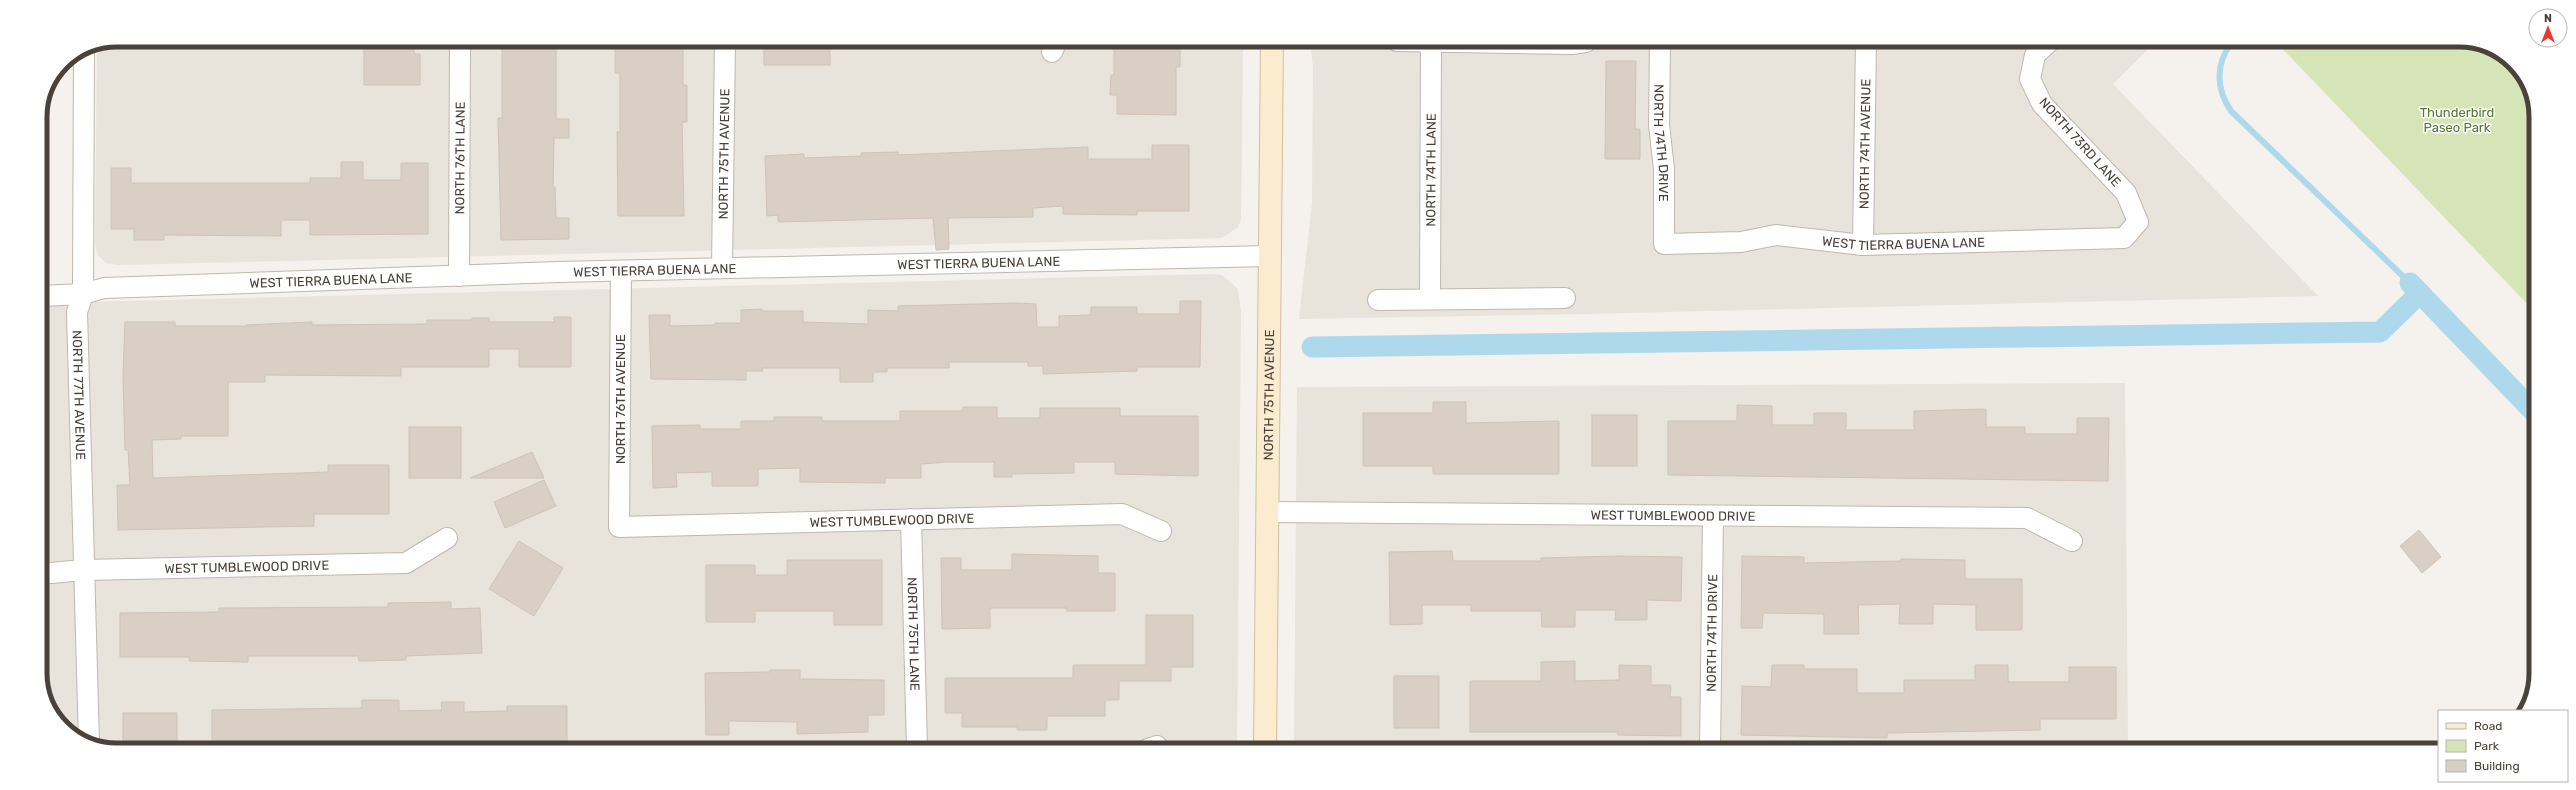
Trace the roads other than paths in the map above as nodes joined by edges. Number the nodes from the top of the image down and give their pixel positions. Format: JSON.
{"nodes":[{"id":1,"x":460,"y":47,"type":"edge"},
{"id":2,"x":725,"y":47,"type":"edge"},
{"id":3,"x":1272,"y":47,"type":"edge"},
{"id":4,"x":1431,"y":47,"type":"edge"},
{"id":5,"x":1660,"y":47,"type":"edge"},
{"id":6,"x":1866,"y":47,"type":"edge"},
{"id":7,"x":2044,"y":47,"type":"edge"},
{"id":8,"x":84,"y":56,"type":"edge"},
{"id":9,"x":2138,"y":222,"type":"joint"},
{"id":10,"x":1664,"y":244,"type":"joint"},
{"id":11,"x":1863,"y":245,"type":"junction"},
{"id":12,"x":1270,"y":256,"type":"junction"},
{"id":13,"x":722,"y":268,"type":"junction"},
{"id":14,"x":621,"y":271,"type":"junction"},
{"id":15,"x":459,"y":276,"type":"junction"},
{"id":16,"x":83,"y":294,"type":"junction"},
{"id":17,"x":47,"y":296,"type":"edge"},
{"id":18,"x":1565,"y":298,"type":"dead end"},
{"id":19,"x":1430,"y":299,"type":"junction"},
{"id":20,"x":1378,"y":300,"type":"dead end"},
{"id":21,"x":1267,"y":512,"type":"junction"},
{"id":22,"x":1713,"y":517,"type":"junction"},
{"id":23,"x":911,"y":519,"type":"junction"},
{"id":24,"x":620,"y":527,"type":"joint"},
{"id":25,"x":1162,"y":532,"type":"dead end"},
{"id":26,"x":447,"y":538,"type":"dead end"},
{"id":27,"x":2072,"y":541,"type":"dead end"},
{"id":28,"x":84,"y":570,"type":"junction"},
{"id":29,"x":47,"y":573,"type":"edge"},
{"id":30,"x":89,"y":737,"type":"edge"},
{"id":31,"x":918,"y":743,"type":"edge"},
{"id":32,"x":1265,"y":743,"type":"edge"},
{"id":33,"x":1710,"y":743,"type":"edge"}],
"edges":[{"from":1,"to":15,"type":"street","name":"NORTH 76TH LANE"},
{"from":2,"to":13,"type":"street","name":"NORTH 75TH AVENUE"},
{"from":3,"to":12,"type":"main road","name":"NORTH 75TH AVENUE"},
{"from":4,"to":19,"type":"street","name":"NORTH 74TH LANE"},
{"from":5,"to":10,"type":"street","name":"NORTH 74TH DRIVE"},
{"from":6,"to":11,"type":"street","name":"NORTH 74TH AVENUE"},
{"from":7,"to":9,"type":"street","name":"NORTH 73RD LANE"},
{"from":8,"to":16,"type":"street","name":"NORTH 77TH AVENUE"},
{"from":9,"to":11,"type":"street","name":"WEST TIERRA BUENA LANE"},
{"from":10,"to":11,"type":"street","name":"WEST TIERRA BUENA LANE"},
{"from":12,"to":13,"type":"street","name":"WEST TIERRA BUENA LANE"},
{"from":12,"to":21,"type":"main road","name":"NORTH 75TH AVENUE"},
{"from":13,"to":14,"type":"street","name":"WEST TIERRA BUENA LANE"},
{"from":14,"to":15,"type":"street","name":"WEST TIERRA BUENA LANE"},
{"from":14,"to":24,"type":"street","name":"NORTH 76TH AVENUE"},
{"from":15,"to":16,"type":"street","name":"WEST TIERRA BUENA LANE"},
{"from":16,"to":17,"type":"street","name":"WEST TIERRA BUENA LANE"},
{"from":16,"to":28,"type":"street","name":"NORTH 77TH AVENUE"},
{"from":18,"to":19,"type":"street"},
{"from":19,"to":20,"type":"street"},
{"from":21,"to":22,"type":"street","name":"WEST TUMBLEWOOD DRIVE"},
{"from":21,"to":32,"type":"main road","name":"NORTH 75TH AVENUE"},
{"from":22,"to":27,"type":"street","name":"WEST TUMBLEWOOD DRIVE"},
{"from":22,"to":33,"type":"street","name":"NORTH 74TH DRIVE"},
{"from":23,"to":24,"type":"street","name":"WEST TUMBLEWOOD DRIVE"},
{"from":23,"to":25,"type":"street","name":"WEST TUMBLEWOOD DRIVE"},
{"from":23,"to":31,"type":"street","name":"NORTH 75TH LANE"},
{"from":26,"to":28,"type":"street","name":"WEST TUMBLEWOOD DRIVE"},
{"from":28,"to":29,"type":"street","name":"WEST TUMBLEWOOD DRIVE"},
{"from":28,"to":30,"type":"street","name":"NORTH 77TH AVENUE"}]}
